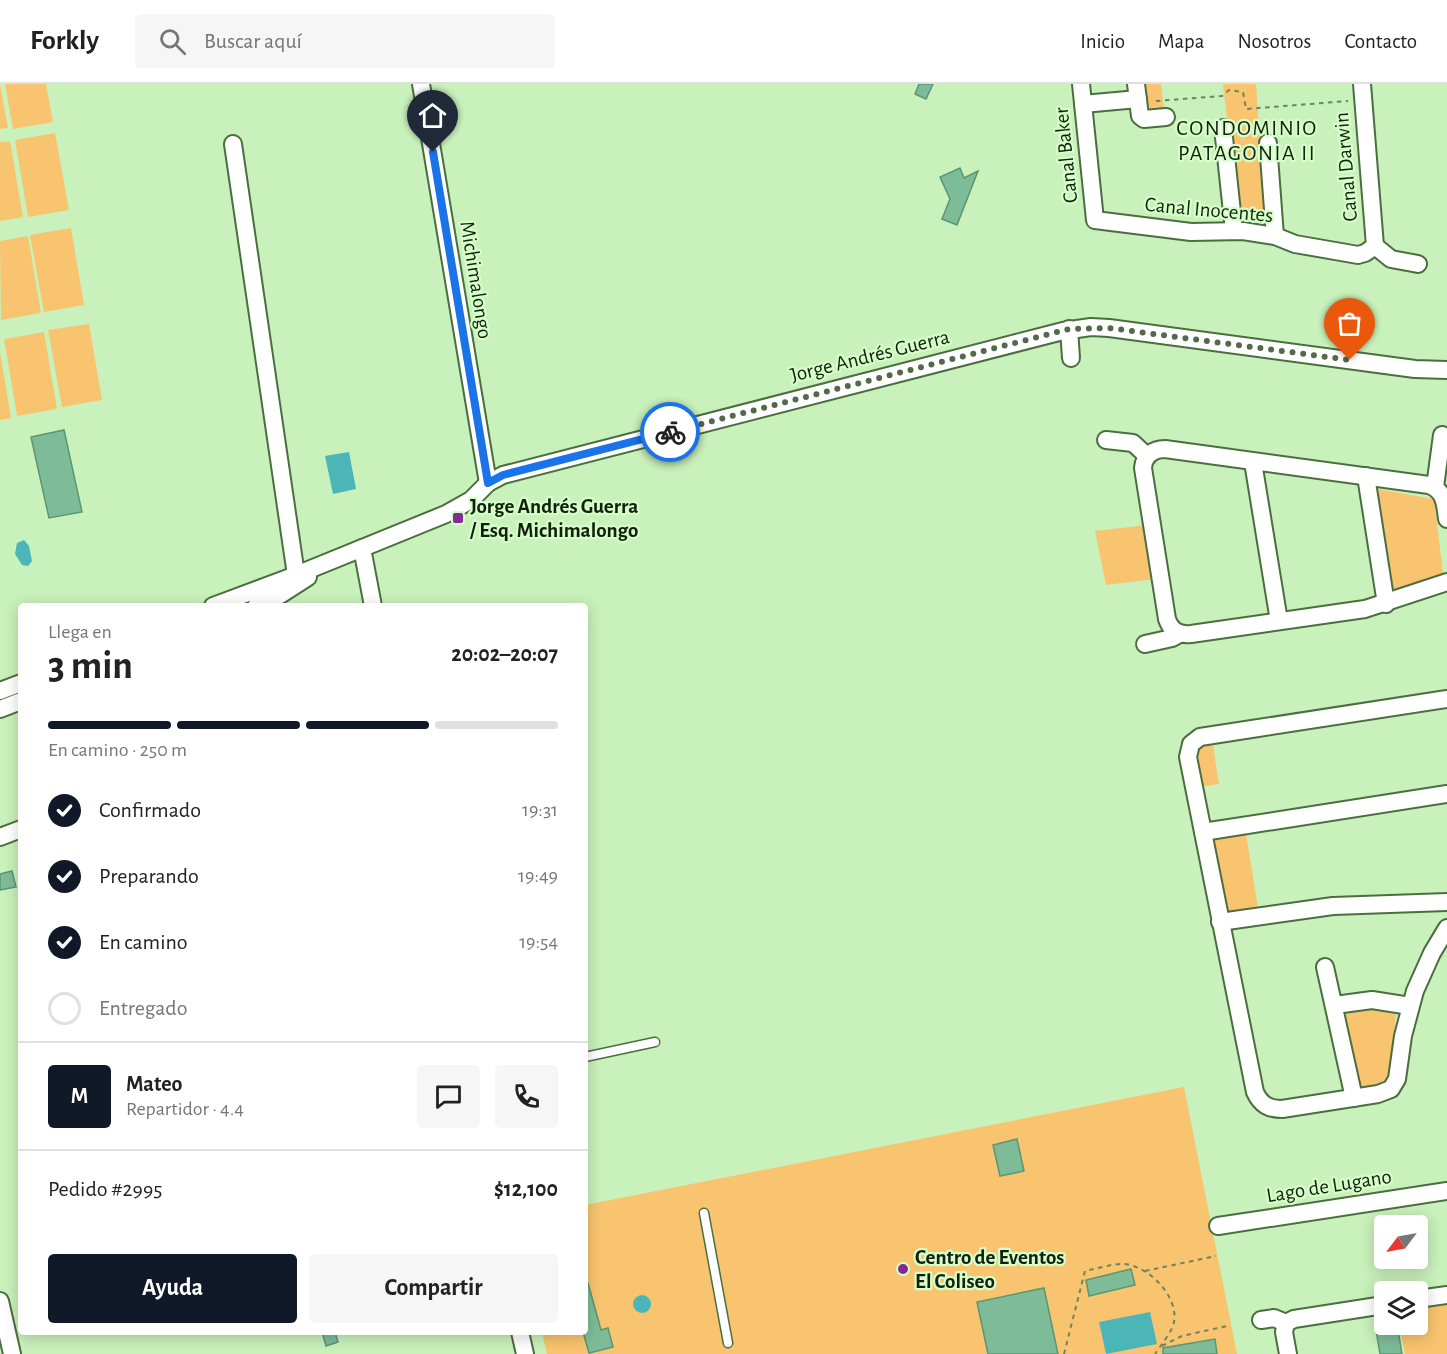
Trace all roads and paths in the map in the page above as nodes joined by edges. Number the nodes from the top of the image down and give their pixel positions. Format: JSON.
{"nodes":[{"id":1,"x":421,"y":84,"type":"edge"},
{"id":2,"x":1081,"y":84,"type":"edge"},
{"id":3,"x":1137,"y":91,"type":"edge"},
{"id":4,"x":1362,"y":92,"type":"edge"},
{"id":5,"x":1156,"y":101,"type":"dead end"},
{"id":6,"x":1083,"y":105,"type":"junction"},
{"id":7,"x":1166,"y":117,"type":"dead end"},
{"id":8,"x":1223,"y":128,"type":"dead end"},
{"id":9,"x":1268,"y":143,"type":"dead end"},
{"id":10,"x":233,"y":144,"type":"dead end"},
{"id":11,"x":1095,"y":220,"type":"joint"},
{"id":12,"x":1234,"y":231,"type":"junction"},
{"id":13,"x":1275,"y":236,"type":"junction"},
{"id":14,"x":1375,"y":246,"type":"junction"},
{"id":15,"x":1418,"y":264,"type":"dead end"},
{"id":16,"x":1069,"y":329,"type":"junction"},
{"id":17,"x":1071,"y":358,"type":"dead end"},
{"id":18,"x":1447,"y":370,"type":"edge"},
{"id":19,"x":1442,"y":435,"type":"dead end"},
{"id":20,"x":1106,"y":440,"type":"dead end"},
{"id":21,"x":1147,"y":456,"type":"junction"},
{"id":22,"x":1253,"y":462,"type":"junction"},
{"id":23,"x":1366,"y":476,"type":"junction"},
{"id":24,"x":488,"y":483,"type":"junction"},
{"id":25,"x":1435,"y":487,"type":"junction"},
{"id":26,"x":1447,"y":519,"type":"edge"},
{"id":27,"x":362,"y":548,"type":"junction"},
{"id":28,"x":331,"y":561,"type":"junction"},
{"id":29,"x":296,"y":575,"type":"junction"},
{"id":30,"x":1447,"y":582,"type":"edge"},
{"id":31,"x":221,"y":603,"type":"edge"},
{"id":32,"x":262,"y":603,"type":"edge"},
{"id":33,"x":372,"y":603,"type":"edge"},
{"id":34,"x":1386,"y":604,"type":"junction"},
{"id":35,"x":1279,"y":621,"type":"junction"},
{"id":36,"x":1179,"y":634,"type":"junction"},
{"id":37,"x":1145,"y":644,"type":"dead end"},
{"id":38,"x":18,"y":684,"type":"edge"},
{"id":39,"x":0,"y":691,"type":"edge"},
{"id":40,"x":1447,"y":699,"type":"edge"},
{"id":41,"x":18,"y":701,"type":"edge"},
{"id":42,"x":0,"y":709,"type":"edge"},
{"id":43,"x":1447,"y":794,"type":"edge"},
{"id":44,"x":18,"y":830,"type":"edge"},
{"id":45,"x":1203,"y":831,"type":"junction"},
{"id":46,"x":0,"y":837,"type":"edge"},
{"id":47,"x":18,"y":839,"type":"edge"},
{"id":48,"x":0,"y":843,"type":"edge"},
{"id":49,"x":1447,"y":902,"type":"edge"},
{"id":50,"x":1220,"y":922,"type":"junction"},
{"id":51,"x":1447,"y":928,"type":"edge"},
{"id":52,"x":1326,"y":967,"type":"dead end"},
{"id":53,"x":1335,"y":1005,"type":"junction"},
{"id":54,"x":1410,"y":1006,"type":"junction"},
{"id":55,"x":655,"y":1042,"type":"dead end"},
{"id":56,"x":588,"y":1056,"type":"edge"},
{"id":57,"x":1354,"y":1098,"type":"junction"},
{"id":58,"x":1447,"y":1191,"type":"edge"},
{"id":59,"x":704,"y":1213,"type":"dead end"},
{"id":60,"x":1218,"y":1226,"type":"dead end"},
{"id":61,"x":1216,"y":1256,"type":"dead end"},
{"id":62,"x":1144,"y":1271,"type":"junction"},
{"id":63,"x":1447,"y":1295,"type":"edge"},
{"id":64,"x":1428,"y":1298,"type":"edge"},
{"id":65,"x":0,"y":1301,"type":"edge"},
{"id":66,"x":1374,"y":1307,"type":"edge"},
{"id":67,"x":1261,"y":1320,"type":"dead end"},
{"id":68,"x":1286,"y":1323,"type":"junction"},
{"id":69,"x":1227,"y":1326,"type":"dead end"},
{"id":70,"x":521,"y":1335,"type":"edge"},
{"id":71,"x":728,"y":1343,"type":"dead end"},
{"id":72,"x":1159,"y":1347,"type":"junction"},
{"id":73,"x":12,"y":1354,"type":"edge"},
{"id":74,"x":525,"y":1354,"type":"edge"},
{"id":75,"x":1064,"y":1354,"type":"edge"},
{"id":76,"x":1155,"y":1354,"type":"edge"},
{"id":77,"x":1288,"y":1354,"type":"edge"}],
"edges":[{"from":1,"to":24,"type":"street","name":"Michimalongo"},
{"from":2,"to":6,"type":"street","name":"Canal Baker"},
{"from":3,"to":6,"type":"street"},
{"from":3,"to":7,"type":"street"},
{"from":4,"to":5,"type":"path"},
{"from":4,"to":14,"type":"street","name":"Canal Darwin"},
{"from":6,"to":11,"type":"street","name":"Canal Baker"},
{"from":8,"to":12,"type":"street"},
{"from":9,"to":13,"type":"street"},
{"from":10,"to":29,"type":"street"},
{"from":11,"to":12,"type":"street","name":"Canal Inocentes"},
{"from":12,"to":13,"type":"street","name":"Canal Inocentes"},
{"from":13,"to":14,"type":"street","name":"Canal Inocentes"},
{"from":14,"to":15,"type":"street"},
{"from":16,"to":17,"type":"street"},
{"from":16,"to":18,"type":"street","name":"Jorge Andrés Guerra"},
{"from":16,"to":24,"type":"street","name":"Jorge Andrés Guerra"},
{"from":19,"to":25,"type":"street"},
{"from":20,"to":21,"type":"street"},
{"from":21,"to":22,"type":"street"},
{"from":21,"to":36,"type":"street"},
{"from":22,"to":23,"type":"street"},
{"from":22,"to":35,"type":"street"},
{"from":23,"to":25,"type":"street"},
{"from":23,"to":34,"type":"street"},
{"from":24,"to":27,"type":"street","name":"Jorge Andrés Guerra"},
{"from":25,"to":26,"type":"street"},
{"from":27,"to":28,"type":"street","name":"Jorge Andrés Guerra"},
{"from":27,"to":33,"type":"street"},
{"from":28,"to":29,"type":"street","name":"Jorge Andrés Guerra"},
{"from":28,"to":32,"type":"street","name":"Jorge Andrés Guerra"},
{"from":29,"to":31,"type":"street","name":"Jorge Andrés Guerra"},
{"from":30,"to":34,"type":"street"},
{"from":34,"to":35,"type":"street"},
{"from":35,"to":36,"type":"street"},
{"from":36,"to":37,"type":"street"},
{"from":38,"to":39,"type":"street"},
{"from":40,"to":45,"type":"street"},
{"from":41,"to":42,"type":"street"},
{"from":43,"to":45,"type":"street"},
{"from":44,"to":46,"type":"street"},
{"from":45,"to":50,"type":"street"},
{"from":47,"to":48,"type":"street"},
{"from":49,"to":50,"type":"street"},
{"from":50,"to":57,"type":"street"},
{"from":51,"to":54,"type":"street"},
{"from":52,"to":53,"type":"street"},
{"from":53,"to":54,"type":"street"},
{"from":53,"to":57,"type":"street"},
{"from":54,"to":57,"type":"street"},
{"from":55,"to":56,"type":"lane"},
{"from":58,"to":60,"type":"street","name":"Lago de Lugano"},
{"from":59,"to":71,"type":"lane"},
{"from":61,"to":62,"type":"path"},
{"from":62,"to":72,"type":"path"},
{"from":62,"to":75,"type":"path"},
{"from":63,"to":64,"type":"street"},
{"from":65,"to":73,"type":"street"},
{"from":66,"to":68,"type":"street"},
{"from":67,"to":68,"type":"street"},
{"from":68,"to":77,"type":"street"},
{"from":69,"to":72,"type":"path"},
{"from":70,"to":74,"type":"street"},
{"from":72,"to":76,"type":"path"}]}
